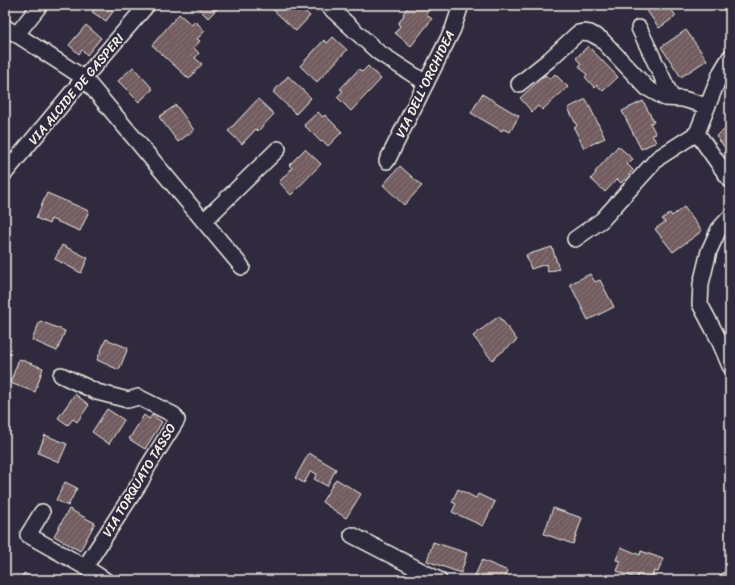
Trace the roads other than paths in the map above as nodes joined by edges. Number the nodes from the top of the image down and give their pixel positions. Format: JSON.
{"nodes":[{"id":1,"x":40,"y":5,"type":"edge"},
{"id":2,"x":147,"y":5,"type":"edge"},
{"id":3,"x":327,"y":5,"type":"edge"},
{"id":4,"x":461,"y":5,"type":"edge"},
{"id":5,"x":639,"y":28,"type":"dead end"},
{"id":6,"x":11,"y":31,"type":"edge"},
{"id":7,"x":730,"y":58,"type":"edge"},
{"id":8,"x":84,"y":78,"type":"junction"},
{"id":9,"x":426,"y":83,"type":"junction"},
{"id":10,"x":519,"y":84,"type":"dead end"},
{"id":11,"x":672,"y":98,"type":"junction"},
{"id":12,"x":707,"y":106,"type":"junction"},
{"id":13,"x":697,"y":133,"type":"junction"},
{"id":14,"x":278,"y":149,"type":"dead end"},
{"id":15,"x":387,"y":161,"type":"dead end"},
{"id":16,"x":5,"y":173,"type":"edge"},
{"id":17,"x":730,"y":180,"type":"edge"},
{"id":18,"x":730,"y":218,"type":"edge"},
{"id":19,"x":204,"y":221,"type":"junction"},
{"id":20,"x":576,"y":238,"type":"dead end"},
{"id":21,"x":242,"y":267,"type":"dead end"},
{"id":22,"x":730,"y":366,"type":"edge"},
{"id":23,"x":61,"y":375,"type":"dead end"},
{"id":24,"x":42,"y":512,"type":"dead end"},
{"id":25,"x":352,"y":535,"type":"dead end"},
{"id":26,"x":85,"y":567,"type":"junction"},
{"id":27,"x":105,"y":580,"type":"edge"},
{"id":28,"x":439,"y":580,"type":"edge"}],
"edges":[{"from":1,"to":6,"type":"street"},
{"from":2,"to":8,"type":"street","name":"VIA ALCIDE DE GASPERI"},
{"from":3,"to":9,"type":"street"},
{"from":4,"to":9,"type":"street","name":"VIA DELL'ORCHIDEA"},
{"from":5,"to":11,"type":"street"},
{"from":6,"to":8,"type":"street"},
{"from":7,"to":12,"type":"street"},
{"from":8,"to":16,"type":"street","name":"VIA ALCIDE DE GASPERI"},
{"from":8,"to":19,"type":"street"},
{"from":9,"to":15,"type":"street","name":"VIA DELL'ORCHIDEA"},
{"from":10,"to":11,"type":"street"},
{"from":11,"to":12,"type":"street"},
{"from":12,"to":13,"type":"street"},
{"from":13,"to":17,"type":"street"},
{"from":13,"to":20,"type":"street"},
{"from":14,"to":19,"type":"street"},
{"from":18,"to":22,"type":"street"},
{"from":19,"to":21,"type":"street"},
{"from":23,"to":26,"type":"street","name":"VIA TORQUATO TASSO"},
{"from":24,"to":26,"type":"street"},
{"from":25,"to":28,"type":"street"},
{"from":26,"to":27,"type":"street"}]}
